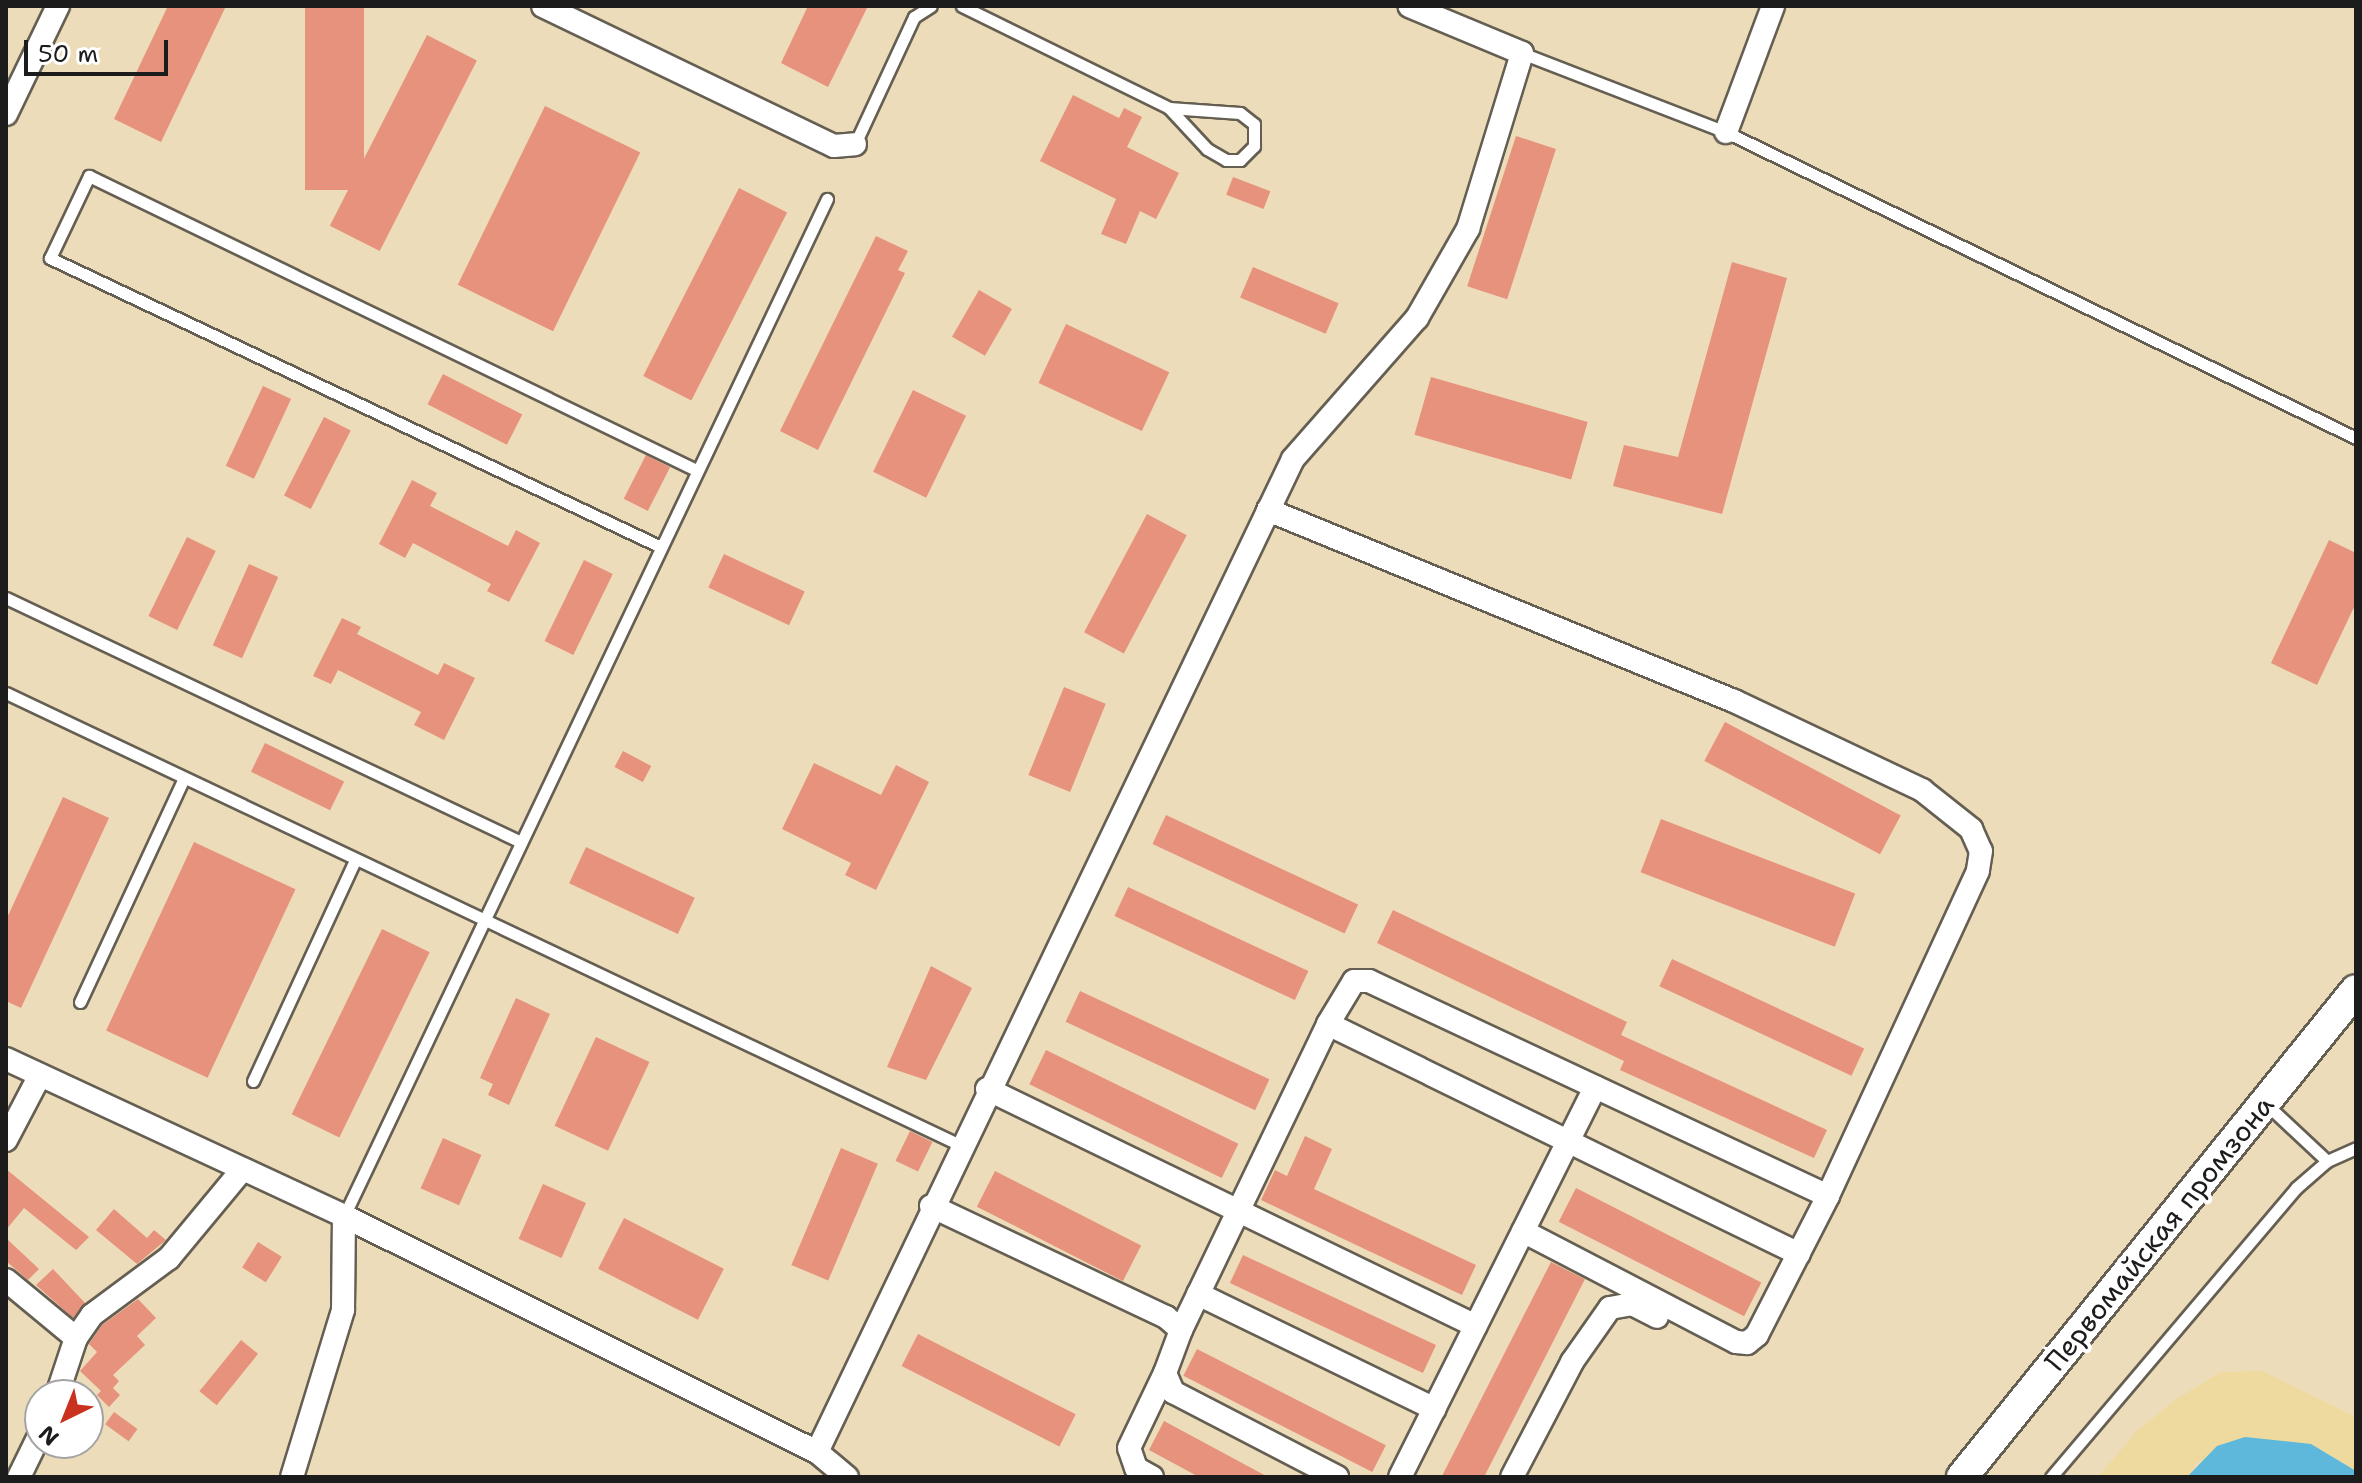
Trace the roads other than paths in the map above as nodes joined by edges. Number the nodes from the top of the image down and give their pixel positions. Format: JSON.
{"nodes":[{"id":1,"x":58,"y":6,"type":"edge"},
{"id":2,"x":543,"y":6,"type":"edge"},
{"id":3,"x":931,"y":6,"type":"edge"},
{"id":4,"x":962,"y":6,"type":"edge"},
{"id":5,"x":1409,"y":6,"type":"edge"},
{"id":6,"x":1773,"y":6,"type":"edge"},
{"id":7,"x":1522,"y":53,"type":"junction"},
{"id":8,"x":1169,"y":108,"type":"junction"},
{"id":9,"x":6,"y":114,"type":"edge"},
{"id":10,"x":1726,"y":132,"type":"junction"},
{"id":11,"x":855,"y":144,"type":"joint"},
{"id":12,"x":827,"y":199,"type":"dead end"},
{"id":13,"x":2356,"y":438,"type":"edge"},
{"id":14,"x":696,"y":470,"type":"junction"},
{"id":15,"x":1268,"y":510,"type":"junction"},
{"id":16,"x":661,"y":547,"type":"junction"},
{"id":17,"x":6,"y":598,"type":"edge"},
{"id":18,"x":6,"y":693,"type":"edge"},
{"id":19,"x":184,"y":778,"type":"junction"},
{"id":20,"x":519,"y":841,"type":"junction"},
{"id":21,"x":355,"y":860,"type":"junction"},
{"id":22,"x":484,"y":921,"type":"junction"},
{"id":23,"x":2354,"y":1001,"type":"edge"},
{"id":24,"x":80,"y":1002,"type":"dead end"},
{"id":25,"x":1328,"y":1024,"type":"junction"},
{"id":26,"x":6,"y":1059,"type":"edge"},
{"id":27,"x":40,"y":1075,"type":"junction"},
{"id":28,"x":253,"y":1081,"type":"dead end"},
{"id":29,"x":1595,"y":1087,"type":"junction"},
{"id":30,"x":987,"y":1089,"type":"junction"},
{"id":31,"x":2264,"y":1103,"type":"junction"},
{"id":32,"x":6,"y":1140,"type":"edge"},
{"id":33,"x":1568,"y":1140,"type":"junction"},
{"id":34,"x":960,"y":1145,"type":"junction"},
{"id":35,"x":2356,"y":1148,"type":"edge"},
{"id":36,"x":2327,"y":1161,"type":"junction"},
{"id":37,"x":242,"y":1170,"type":"junction"},
{"id":38,"x":1828,"y":1196,"type":"junction"},
{"id":39,"x":931,"y":1206,"type":"junction"},
{"id":40,"x":1238,"y":1211,"type":"junction"},
{"id":41,"x":344,"y":1216,"type":"junction"},
{"id":42,"x":1523,"y":1231,"type":"junction"},
{"id":43,"x":1799,"y":1254,"type":"junction"},
{"id":44,"x":6,"y":1280,"type":"edge"},
{"id":45,"x":1198,"y":1294,"type":"junction"},
{"id":46,"x":1476,"y":1326,"type":"junction"},
{"id":47,"x":1181,"y":1330,"type":"junction"},
{"id":48,"x":76,"y":1338,"type":"junction"},
{"id":49,"x":1697,"y":1338,"type":"dead end"},
{"id":50,"x":1165,"y":1373,"type":"junction"},
{"id":51,"x":62,"y":1379,"type":"edge"},
{"id":52,"x":1435,"y":1409,"type":"junction"},
{"id":53,"x":817,"y":1452,"type":"junction"},
{"id":54,"x":28,"y":1459,"type":"edge"},
{"id":55,"x":19,"y":1477,"type":"edge"},
{"id":56,"x":292,"y":1477,"type":"edge"},
{"id":57,"x":847,"y":1477,"type":"edge"},
{"id":58,"x":1152,"y":1477,"type":"edge"},
{"id":59,"x":1337,"y":1477,"type":"edge"},
{"id":60,"x":1400,"y":1477,"type":"edge"},
{"id":61,"x":1512,"y":1477,"type":"edge"},
{"id":62,"x":1962,"y":1477,"type":"edge"},
{"id":63,"x":2051,"y":1477,"type":"edge"}],
"edges":[{"from":1,"to":9,"type":"street"},
{"from":2,"to":11,"type":"street"},
{"from":3,"to":11,"type":"lane"},
{"from":4,"to":8,"type":"lane"},
{"from":5,"to":7,"type":"street"},
{"from":6,"to":10,"type":"street"},
{"from":7,"to":10,"type":"lane"},
{"from":7,"to":15,"type":"street"},
{"from":8,"to":8,"type":"lane"},
{"from":10,"to":13,"type":"lane"},
{"from":12,"to":14,"type":"lane"},
{"from":14,"to":16,"type":"lane"},
{"from":14,"to":16,"type":"lane"},
{"from":15,"to":30,"type":"street"},
{"from":15,"to":38,"type":"street"},
{"from":16,"to":20,"type":"lane"},
{"from":17,"to":20,"type":"lane"},
{"from":18,"to":19,"type":"lane"},
{"from":19,"to":21,"type":"lane"},
{"from":19,"to":24,"type":"lane"},
{"from":20,"to":22,"type":"lane"},
{"from":21,"to":22,"type":"lane"},
{"from":21,"to":28,"type":"lane"},
{"from":22,"to":34,"type":"lane"},
{"from":22,"to":41,"type":"lane"},
{"from":23,"to":31,"type":"main road","name":"Первомайская промзона"},
{"from":25,"to":29,"type":"street"},
{"from":25,"to":33,"type":"street"},
{"from":25,"to":40,"type":"street"},
{"from":26,"to":27,"type":"street"},
{"from":27,"to":32,"type":"street"},
{"from":27,"to":37,"type":"street"},
{"from":29,"to":33,"type":"street"},
{"from":29,"to":38,"type":"street"},
{"from":30,"to":34,"type":"street"},
{"from":30,"to":40,"type":"street"},
{"from":31,"to":36,"type":"lane"},
{"from":31,"to":62,"type":"main road","name":"Первомайская промзона"},
{"from":33,"to":42,"type":"street"},
{"from":33,"to":43,"type":"street"},
{"from":34,"to":39,"type":"street"},
{"from":35,"to":36,"type":"lane"},
{"from":36,"to":63,"type":"lane"},
{"from":37,"to":41,"type":"street"},
{"from":37,"to":48,"type":"street"},
{"from":38,"to":43,"type":"street"},
{"from":39,"to":47,"type":"street"},
{"from":39,"to":53,"type":"street"},
{"from":40,"to":45,"type":"street"},
{"from":40,"to":46,"type":"street"},
{"from":41,"to":53,"type":"street"},
{"from":41,"to":56,"type":"street"},
{"from":42,"to":43,"type":"street"},
{"from":42,"to":46,"type":"street"},
{"from":44,"to":48,"type":"street"},
{"from":45,"to":47,"type":"street"},
{"from":45,"to":52,"type":"street"},
{"from":46,"to":52,"type":"street"},
{"from":47,"to":50,"type":"street"},
{"from":48,"to":51,"type":"street"},
{"from":49,"to":61,"type":"street"},
{"from":50,"to":58,"type":"street"},
{"from":50,"to":59,"type":"street"},
{"from":52,"to":60,"type":"street"},
{"from":53,"to":57,"type":"street"},
{"from":54,"to":55,"type":"street"}]}
